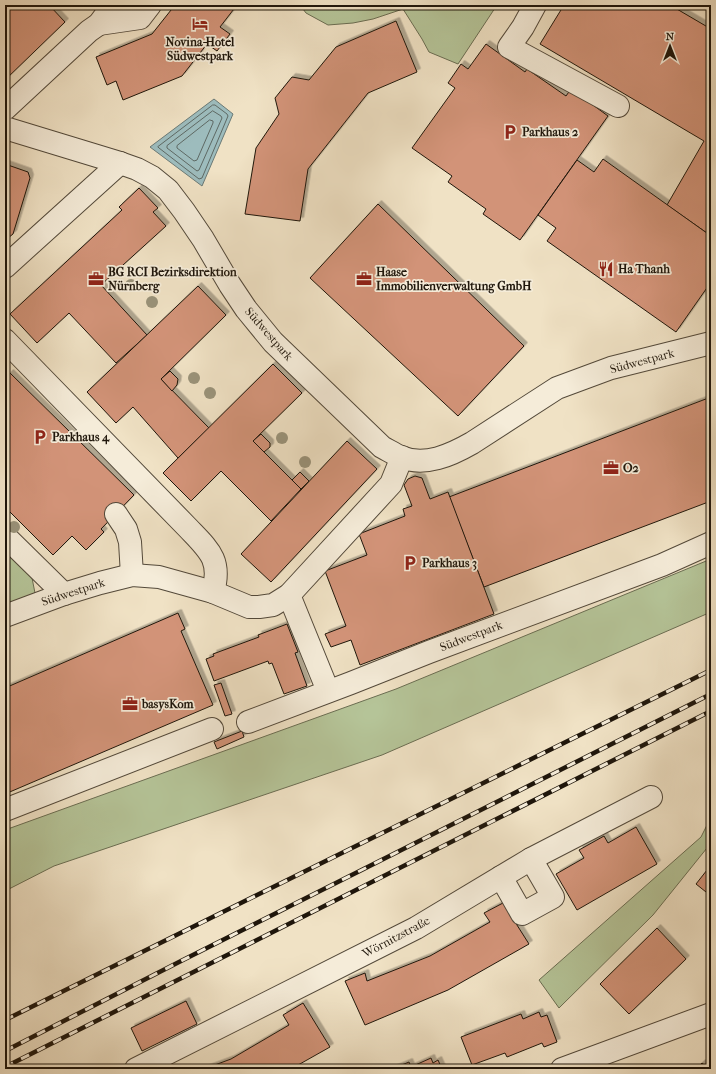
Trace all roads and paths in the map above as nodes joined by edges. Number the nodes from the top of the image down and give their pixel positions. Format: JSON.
{"nodes":[{"id":1,"x":113,"y":5,"type":"edge"},
{"id":2,"x":150,"y":5,"type":"edge"},
{"id":3,"x":535,"y":5,"type":"edge"},
{"id":4,"x":99,"y":24,"type":"junction"},
{"id":5,"x":618,"y":106,"type":"dead end"},
{"id":6,"x":5,"y":109,"type":"edge"},
{"id":7,"x":5,"y":128,"type":"edge"},
{"id":8,"x":120,"y":163,"type":"junction"},
{"id":9,"x":5,"y":268,"type":"edge"},
{"id":10,"x":5,"y":340,"type":"edge"},
{"id":11,"x":711,"y":343,"type":"edge"},
{"id":12,"x":402,"y":458,"type":"junction"},
{"id":13,"x":116,"y":514,"type":"dead end"},
{"id":14,"x":5,"y":536,"type":"edge"},
{"id":15,"x":711,"y":543,"type":"edge"},
{"id":16,"x":132,"y":575,"type":"junction"},
{"id":17,"x":213,"y":592,"type":"junction"},
{"id":18,"x":64,"y":594,"type":"junction"},
{"id":19,"x":289,"y":596,"type":"junction"},
{"id":20,"x":5,"y":616,"type":"edge"},
{"id":21,"x":328,"y":691,"type":"junction"},
{"id":22,"x":248,"y":722,"type":"dead end"},
{"id":23,"x":212,"y":729,"type":"dead end"},
{"id":24,"x":651,"y":797,"type":"dead end"},
{"id":25,"x":5,"y":810,"type":"edge"},
{"id":26,"x":531,"y":859,"type":"junction"},
{"id":27,"x":501,"y":877,"type":"junction"},
{"id":28,"x":711,"y":1014,"type":"edge"},
{"id":29,"x":136,"y":1069,"type":"edge"},
{"id":30,"x":562,"y":1069,"type":"edge"}],
"edges":[{"from":1,"to":4,"type":"street"},
{"from":2,"to":4,"type":"street"},
{"from":3,"to":5,"type":"street"},
{"from":4,"to":6,"type":"street"},
{"from":7,"to":8,"type":"street","name":"Südwestpark"},
{"from":8,"to":9,"type":"street"},
{"from":8,"to":12,"type":"street","name":"Südwestpark"},
{"from":10,"to":17,"type":"street"},
{"from":11,"to":12,"type":"street","name":"Südwestpark"},
{"from":12,"to":19,"type":"street","name":"Südwestpark"},
{"from":13,"to":16,"type":"street"},
{"from":14,"to":18,"type":"street"},
{"from":15,"to":21,"type":"street","name":"Südwestpark"},
{"from":16,"to":17,"type":"street","name":"Südwestpark"},
{"from":16,"to":18,"type":"street","name":"Südwestpark"},
{"from":17,"to":19,"type":"street","name":"Südwestpark"},
{"from":18,"to":20,"type":"street","name":"Südwestpark"},
{"from":19,"to":21,"type":"street"},
{"from":21,"to":22,"type":"street","name":"Südwestpark"},
{"from":23,"to":25,"type":"street"},
{"from":24,"to":26,"type":"street","name":"Wörnitzstraße"},
{"from":26,"to":27,"type":"street","name":"Wörnitzstraße"},
{"from":26,"to":27,"type":"street"},
{"from":27,"to":29,"type":"street","name":"Wörnitzstraße"},
{"from":28,"to":30,"type":"street"}]}
